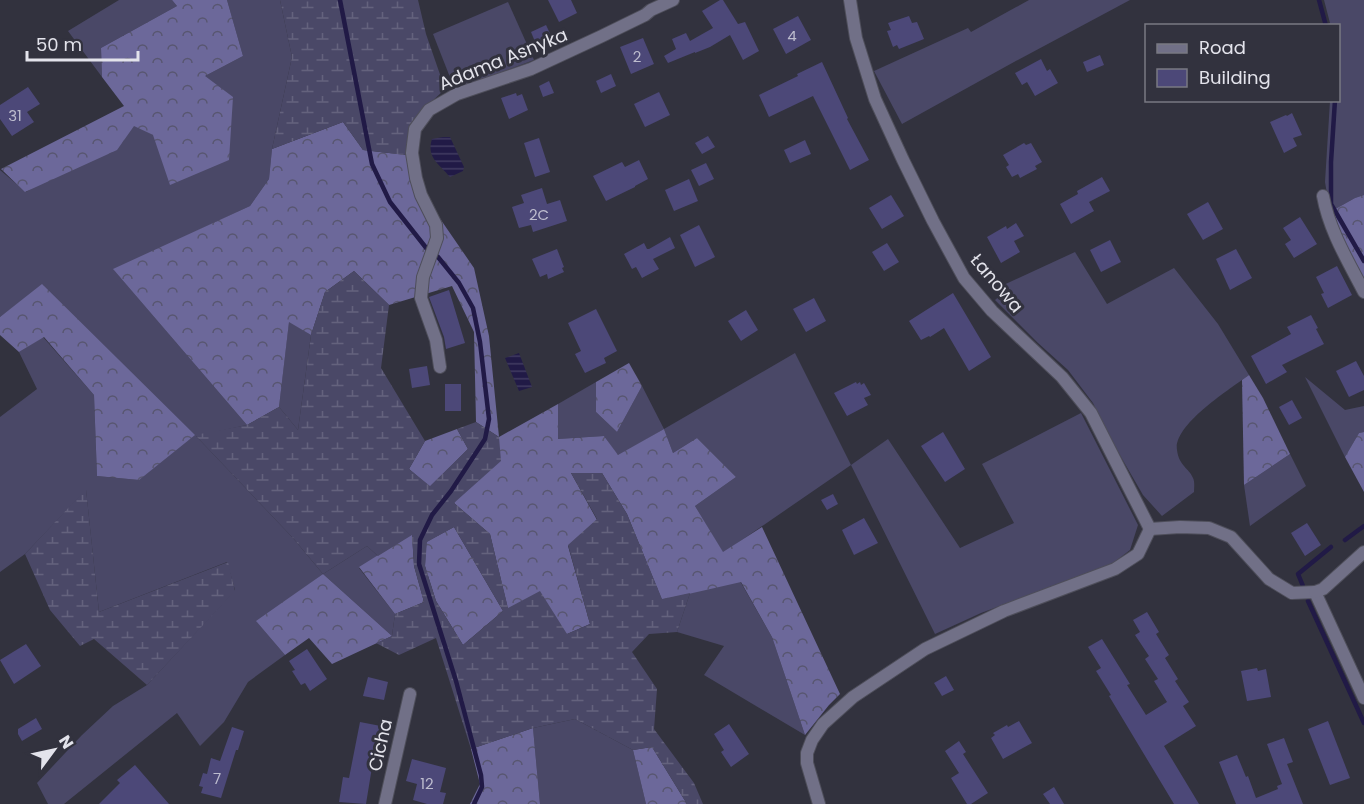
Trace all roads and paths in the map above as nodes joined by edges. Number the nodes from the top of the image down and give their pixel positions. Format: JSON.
{"nodes":[{"id":1,"x":673,"y":0,"type":"edge"},
{"id":2,"x":850,"y":0,"type":"edge"},
{"id":3,"x":1323,"y":196,"type":"dead end"},
{"id":4,"x":1364,"y":292,"type":"edge"},
{"id":5,"x":440,"y":368,"type":"dead end"},
{"id":6,"x":1150,"y":530,"type":"junction"},
{"id":7,"x":1364,"y":552,"type":"edge"},
{"id":8,"x":1315,"y":592,"type":"junction"},
{"id":9,"x":410,"y":694,"type":"dead end"},
{"id":10,"x":1364,"y":698,"type":"edge"},
{"id":11,"x":385,"y":804,"type":"edge"},
{"id":12,"x":819,"y":804,"type":"edge"}],
"edges":[{"from":1,"to":5,"type":"street","name":"Adama Asnyka"},
{"from":2,"to":6,"type":"street","name":"Łanowa"},
{"from":3,"to":4,"type":"street"},
{"from":6,"to":8,"type":"street"},
{"from":6,"to":12,"type":"street"},
{"from":7,"to":8,"type":"street"},
{"from":8,"to":10,"type":"street"},
{"from":9,"to":11,"type":"street","name":"Cicha"}]}
